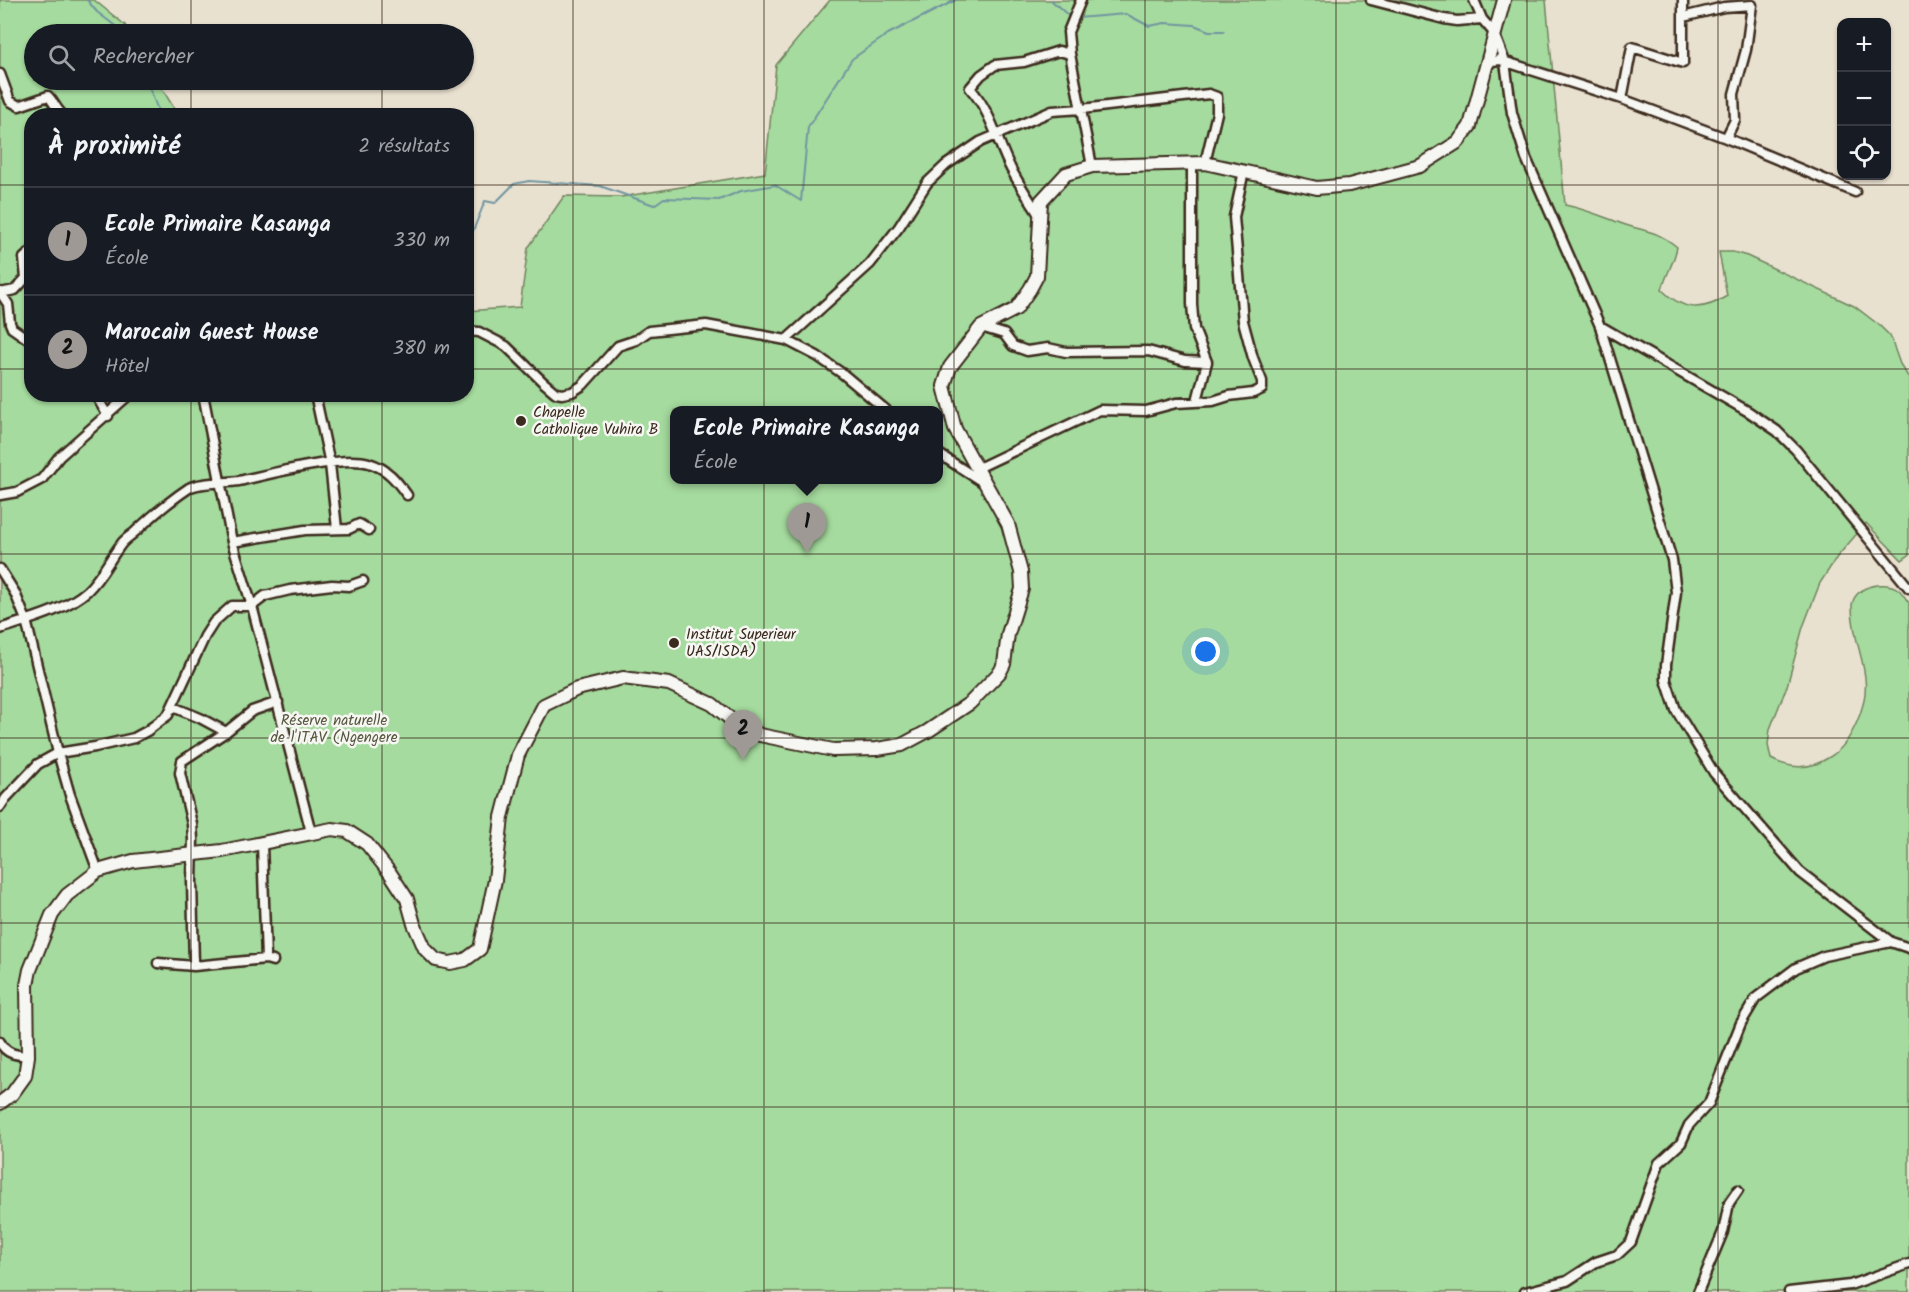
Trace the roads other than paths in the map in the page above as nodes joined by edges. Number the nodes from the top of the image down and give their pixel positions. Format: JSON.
{"nodes":[{"id":1,"x":1081,"y":0,"type":"edge"},
{"id":2,"x":1371,"y":0,"type":"edge"},
{"id":3,"x":1474,"y":0,"type":"edge"},
{"id":4,"x":1504,"y":0,"type":"edge"},
{"id":5,"x":1683,"y":0,"type":"edge"},
{"id":6,"x":1683,"y":17,"type":"junction"},
{"id":7,"x":1482,"y":19,"type":"junction"},
{"id":8,"x":1494,"y":33,"type":"junction"},
{"id":9,"x":1070,"y":54,"type":"junction"},
{"id":10,"x":1505,"y":62,"type":"junction"},
{"id":11,"x":1484,"y":71,"type":"junction"},
{"id":12,"x":0,"y":74,"type":"edge"},
{"id":13,"x":1622,"y":99,"type":"junction"},
{"id":14,"x":56,"y":108,"type":"edge"},
{"id":15,"x":1082,"y":109,"type":"junction"},
{"id":16,"x":998,"y":134,"type":"junction"},
{"id":17,"x":1726,"y":138,"type":"junction"},
{"id":18,"x":1198,"y":163,"type":"junction"},
{"id":19,"x":1092,"y":166,"type":"junction"},
{"id":20,"x":1244,"y":171,"type":"junction"},
{"id":21,"x":1855,"y":192,"type":"dead end"},
{"id":22,"x":1041,"y":218,"type":"junction"},
{"id":23,"x":24,"y":280,"type":"edge"},
{"id":24,"x":0,"y":292,"type":"edge"},
{"id":25,"x":981,"y":327,"type":"junction"},
{"id":26,"x":1600,"y":327,"type":"junction"},
{"id":27,"x":474,"y":332,"type":"edge"},
{"id":28,"x":24,"y":335,"type":"edge"},
{"id":29,"x":786,"y":340,"type":"junction"},
{"id":30,"x":1207,"y":362,"type":"junction"},
{"id":31,"x":1197,"y":401,"type":"junction"},
{"id":32,"x":100,"y":402,"type":"edge"},
{"id":33,"x":122,"y":402,"type":"edge"},
{"id":34,"x":205,"y":402,"type":"edge"},
{"id":35,"x":317,"y":402,"type":"edge"},
{"id":36,"x":880,"y":406,"type":"edge"},
{"id":37,"x":108,"y":416,"type":"junction"},
{"id":38,"x":943,"y":457,"type":"edge"},
{"id":39,"x":330,"y":464,"type":"junction"},
{"id":40,"x":976,"y":469,"type":"junction"},
{"id":41,"x":984,"y":483,"type":"junction"},
{"id":42,"x":220,"y":484,"type":"junction"},
{"id":43,"x":0,"y":495,"type":"edge"},
{"id":44,"x":406,"y":495,"type":"dead end"},
{"id":45,"x":337,"y":529,"type":"junction"},
{"id":46,"x":369,"y":530,"type":"dead end"},
{"id":47,"x":232,"y":542,"type":"junction"},
{"id":48,"x":0,"y":569,"type":"edge"},
{"id":49,"x":363,"y":581,"type":"dead end"},
{"id":50,"x":1909,"y":588,"type":"edge"},
{"id":51,"x":252,"y":606,"type":"junction"},
{"id":52,"x":26,"y":620,"type":"junction"},
{"id":53,"x":0,"y":630,"type":"edge"},
{"id":54,"x":278,"y":702,"type":"junction"},
{"id":55,"x":173,"y":707,"type":"junction"},
{"id":56,"x":226,"y":732,"type":"junction"},
{"id":57,"x":58,"y":753,"type":"junction"},
{"id":58,"x":0,"y":807,"type":"edge"},
{"id":59,"x":311,"y":832,"type":"junction"},
{"id":60,"x":262,"y":844,"type":"junction"},
{"id":61,"x":193,"y":854,"type":"junction"},
{"id":62,"x":98,"y":871,"type":"junction"},
{"id":63,"x":1891,"y":942,"type":"junction"},
{"id":64,"x":1909,"y":948,"type":"edge"},
{"id":65,"x":158,"y":963,"type":"dead end"},
{"id":66,"x":194,"y":966,"type":"junction"},
{"id":67,"x":0,"y":1042,"type":"edge"},
{"id":68,"x":28,"y":1056,"type":"junction"},
{"id":69,"x":0,"y":1103,"type":"edge"},
{"id":70,"x":1738,"y":1190,"type":"dead end"},
{"id":71,"x":1909,"y":1264,"type":"edge"},
{"id":72,"x":1525,"y":1292,"type":"edge"},
{"id":73,"x":1698,"y":1292,"type":"edge"},
{"id":74,"x":1789,"y":1292,"type":"edge"}],
"edges":[{"from":1,"to":9,"type":"street"},
{"from":2,"to":7,"type":"street"},
{"from":3,"to":7,"type":"street"},
{"from":4,"to":8,"type":"street"},
{"from":5,"to":6,"type":"street"},
{"from":6,"to":13,"type":"street"},
{"from":6,"to":17,"type":"street"},
{"from":7,"to":8,"type":"street"},
{"from":8,"to":10,"type":"street"},
{"from":8,"to":11,"type":"street"},
{"from":9,"to":15,"type":"street"},
{"from":9,"to":16,"type":"street"},
{"from":10,"to":11,"type":"street"},
{"from":10,"to":13,"type":"street"},
{"from":10,"to":26,"type":"street"},
{"from":11,"to":20,"type":"street"},
{"from":12,"to":14,"type":"street"},
{"from":13,"to":17,"type":"street"},
{"from":15,"to":16,"type":"street"},
{"from":15,"to":18,"type":"street"},
{"from":15,"to":19,"type":"street"},
{"from":16,"to":22,"type":"street"},
{"from":16,"to":29,"type":"street"},
{"from":17,"to":21,"type":"street"},
{"from":18,"to":19,"type":"street"},
{"from":18,"to":20,"type":"street"},
{"from":18,"to":30,"type":"street"},
{"from":19,"to":22,"type":"street"},
{"from":20,"to":31,"type":"street"},
{"from":22,"to":25,"type":"street"},
{"from":23,"to":24,"type":"street"},
{"from":24,"to":28,"type":"street"},
{"from":25,"to":30,"type":"street"},
{"from":25,"to":40,"type":"street"},
{"from":26,"to":50,"type":"street"},
{"from":26,"to":63,"type":"street"},
{"from":27,"to":29,"type":"street"},
{"from":29,"to":36,"type":"street"},
{"from":30,"to":31,"type":"street"},
{"from":31,"to":40,"type":"street"},
{"from":32,"to":37,"type":"street"},
{"from":33,"to":37,"type":"street"},
{"from":34,"to":42,"type":"street"},
{"from":35,"to":39,"type":"street"},
{"from":37,"to":43,"type":"street"},
{"from":38,"to":41,"type":"street"},
{"from":39,"to":42,"type":"street"},
{"from":39,"to":44,"type":"street"},
{"from":39,"to":45,"type":"street"},
{"from":40,"to":41,"type":"street"},
{"from":41,"to":59,"type":"street"},
{"from":42,"to":47,"type":"street"},
{"from":42,"to":52,"type":"street"},
{"from":45,"to":46,"type":"street"},
{"from":45,"to":47,"type":"street"},
{"from":47,"to":51,"type":"street"},
{"from":48,"to":52,"type":"street"},
{"from":49,"to":51,"type":"street"},
{"from":51,"to":54,"type":"street"},
{"from":51,"to":55,"type":"street"},
{"from":52,"to":53,"type":"street"},
{"from":52,"to":57,"type":"street"},
{"from":54,"to":56,"type":"street"},
{"from":54,"to":59,"type":"street"},
{"from":55,"to":56,"type":"street"},
{"from":55,"to":57,"type":"street"},
{"from":56,"to":61,"type":"street"},
{"from":57,"to":58,"type":"street"},
{"from":57,"to":62,"type":"street"},
{"from":59,"to":60,"type":"street"},
{"from":60,"to":61,"type":"street"},
{"from":60,"to":66,"type":"street"},
{"from":61,"to":62,"type":"street"},
{"from":61,"to":66,"type":"street"},
{"from":62,"to":68,"type":"street"},
{"from":63,"to":64,"type":"street"},
{"from":63,"to":72,"type":"street"},
{"from":65,"to":66,"type":"street"},
{"from":67,"to":68,"type":"street"},
{"from":68,"to":69,"type":"street"},
{"from":70,"to":73,"type":"street"},
{"from":71,"to":74,"type":"street"}]}
